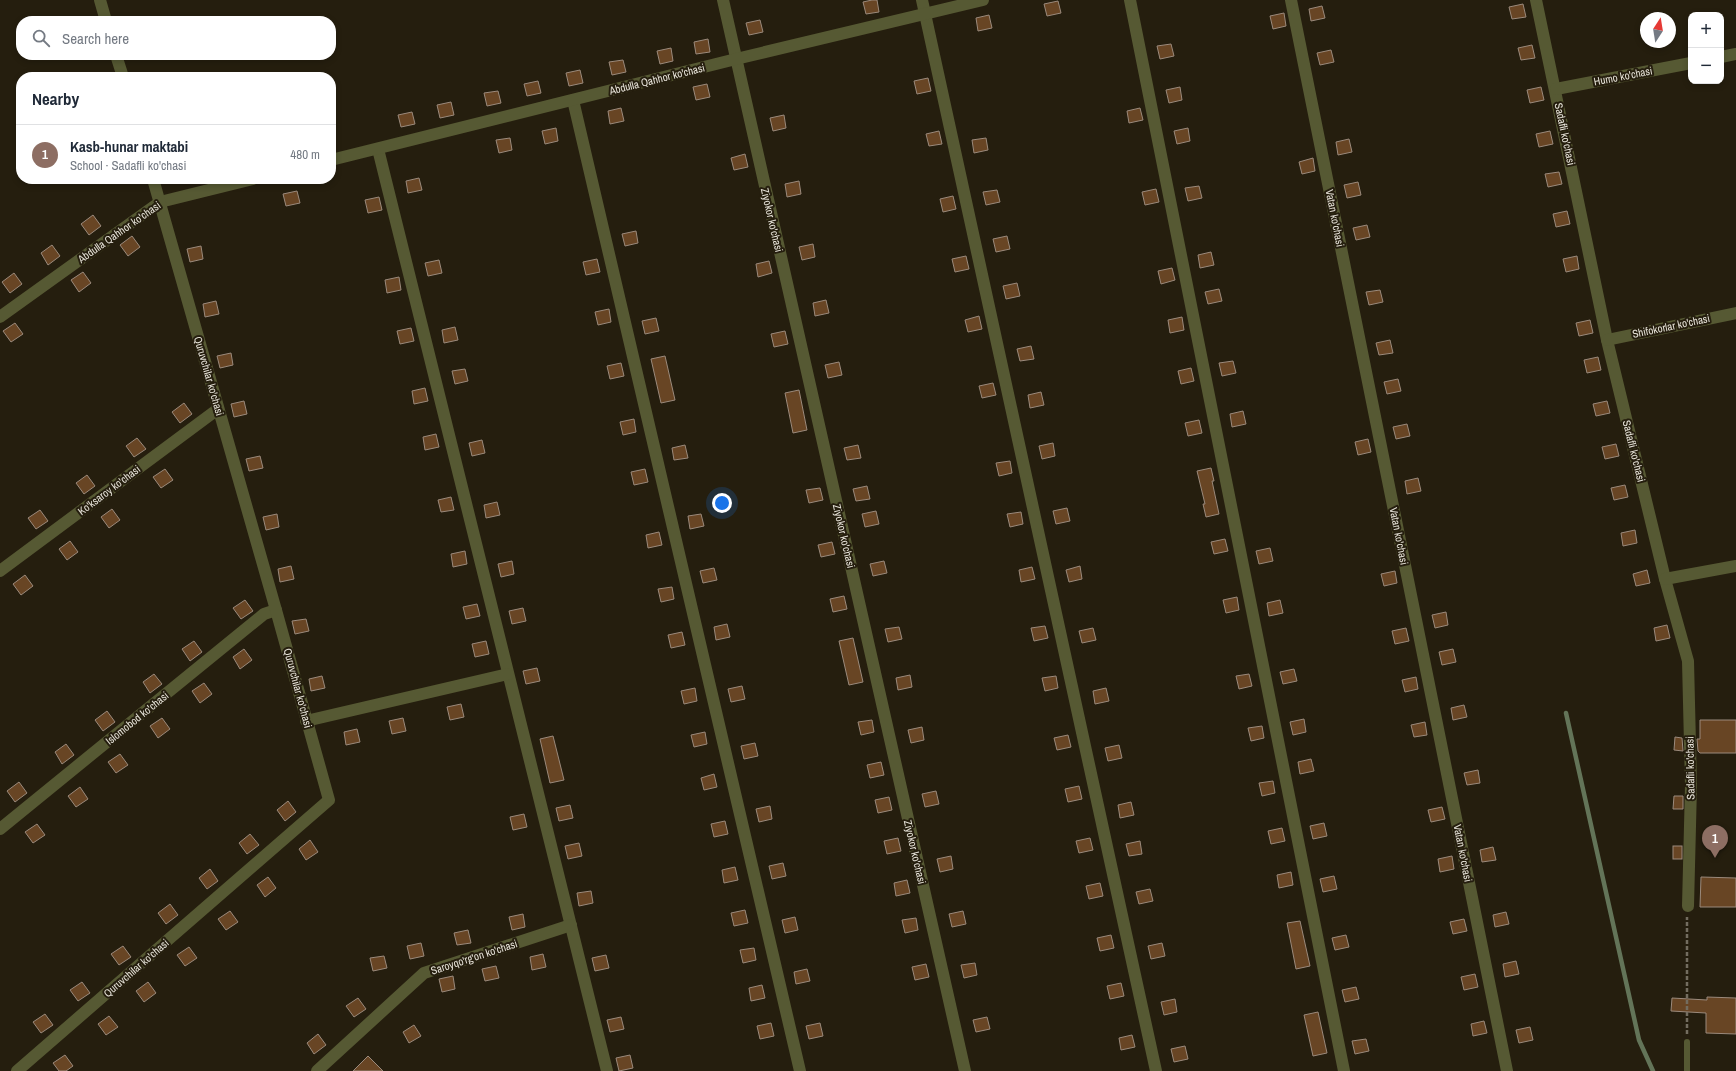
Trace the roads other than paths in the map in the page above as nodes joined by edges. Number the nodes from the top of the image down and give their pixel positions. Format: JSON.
{"nodes":[{"id":1,"x":100,"y":0,"type":"edge"},
{"id":2,"x":723,"y":0,"type":"edge"},
{"id":3,"x":922,"y":0,"type":"edge"},
{"id":4,"x":983,"y":0,"type":"edge"},
{"id":5,"x":1130,"y":0,"type":"edge"},
{"id":6,"x":1291,"y":0,"type":"edge"},
{"id":7,"x":1536,"y":0,"type":"edge"},
{"id":8,"x":926,"y":14,"type":"junction"},
{"id":9,"x":105,"y":16,"type":"edge"},
{"id":10,"x":1736,"y":54,"type":"edge"},
{"id":11,"x":1724,"y":56,"type":"edge"},
{"id":12,"x":736,"y":59,"type":"junction"},
{"id":13,"x":118,"y":60,"type":"edge"},
{"id":14,"x":1688,"y":64,"type":"edge"},
{"id":15,"x":121,"y":72,"type":"edge"},
{"id":16,"x":1556,"y":89,"type":"junction"},
{"id":17,"x":573,"y":100,"type":"junction"},
{"id":18,"x":378,"y":149,"type":"junction"},
{"id":19,"x":336,"y":159,"type":"edge"},
{"id":20,"x":155,"y":184,"type":"edge"},
{"id":21,"x":233,"y":184,"type":"edge"},
{"id":22,"x":160,"y":202,"type":"junction"},
{"id":23,"x":1736,"y":312,"type":"edge"},
{"id":24,"x":0,"y":318,"type":"edge"},
{"id":25,"x":1607,"y":340,"type":"junction"},
{"id":26,"x":218,"y":409,"type":"junction"},
{"id":27,"x":1736,"y":566,"type":"edge"},
{"id":28,"x":0,"y":571,"type":"edge"},
{"id":29,"x":1665,"y":579,"type":"junction"},
{"id":30,"x":276,"y":610,"type":"junction"},
{"id":31,"x":508,"y":674,"type":"junction"},
{"id":32,"x":306,"y":721,"type":"junction"},
{"id":33,"x":0,"y":830,"type":"edge"},
{"id":34,"x":1688,"y":906,"type":"road end"},
{"id":35,"x":571,"y":925,"type":"junction"},
{"id":36,"x":1687,"y":1042,"type":"road end"},
{"id":37,"x":17,"y":1071,"type":"edge"},
{"id":38,"x":317,"y":1071,"type":"edge"},
{"id":39,"x":606,"y":1071,"type":"edge"},
{"id":40,"x":800,"y":1071,"type":"edge"},
{"id":41,"x":964,"y":1071,"type":"edge"},
{"id":42,"x":1156,"y":1071,"type":"edge"},
{"id":43,"x":1344,"y":1071,"type":"edge"},
{"id":44,"x":1507,"y":1071,"type":"edge"},
{"id":45,"x":1687,"y":1071,"type":"edge"}],
"edges":[{"from":1,"to":9,"type":"street"},
{"from":2,"to":12,"type":"street","name":"Ziyokor ko'chasi"},
{"from":3,"to":8,"type":"street"},
{"from":4,"to":8,"type":"street","name":"Abdulla Qahhor ko'chasi"},
{"from":5,"to":43,"type":"street"},
{"from":6,"to":44,"type":"street","name":"Vatan ko'chasi"},
{"from":7,"to":16,"type":"street","name":"Sadafli ko'chasi"},
{"from":8,"to":12,"type":"street","name":"Abdulla Qahhor ko'chasi"},
{"from":8,"to":42,"type":"street"},
{"from":10,"to":11,"type":"street"},
{"from":12,"to":17,"type":"street","name":"Abdulla Qahhor ko'chasi"},
{"from":12,"to":41,"type":"street","name":"Ziyokor ko'chasi"},
{"from":13,"to":15,"type":"street"},
{"from":14,"to":16,"type":"street","name":"Humo ko'chasi"},
{"from":16,"to":25,"type":"street","name":"Sadafli ko'chasi"},
{"from":17,"to":18,"type":"street","name":"Abdulla Qahhor ko'chasi"},
{"from":17,"to":40,"type":"street"},
{"from":18,"to":19,"type":"street","name":"Abdulla Qahhor ko'chasi"},
{"from":18,"to":31,"type":"street"},
{"from":20,"to":22,"type":"street","name":"Quruvchilar ko'chasi"},
{"from":21,"to":22,"type":"street","name":"Abdulla Qahhor ko'chasi"},
{"from":22,"to":24,"type":"street","name":"Abdulla Qahhor ko'chasi"},
{"from":22,"to":26,"type":"street","name":"Quruvchilar ko'chasi"},
{"from":23,"to":25,"type":"street","name":"Shifokorlar ko'chasi"},
{"from":25,"to":29,"type":"street","name":"Sadafli ko'chasi"},
{"from":26,"to":28,"type":"street","name":"Ko'ksaroy ko'chasi"},
{"from":26,"to":30,"type":"street","name":"Quruvchilar ko'chasi"},
{"from":27,"to":29,"type":"street"},
{"from":29,"to":34,"type":"street","name":"Sadafli ko'chasi"},
{"from":30,"to":32,"type":"street","name":"Quruvchilar ko'chasi"},
{"from":30,"to":33,"type":"street","name":"Islomobod ko'chasi"},
{"from":31,"to":32,"type":"street"},
{"from":31,"to":35,"type":"street"},
{"from":32,"to":37,"type":"street","name":"Quruvchilar ko'chasi"},
{"from":35,"to":38,"type":"street","name":"Saroyqo'rg'on ko'chasi"},
{"from":35,"to":39,"type":"street"},
{"from":36,"to":45,"type":"lane"}]}
